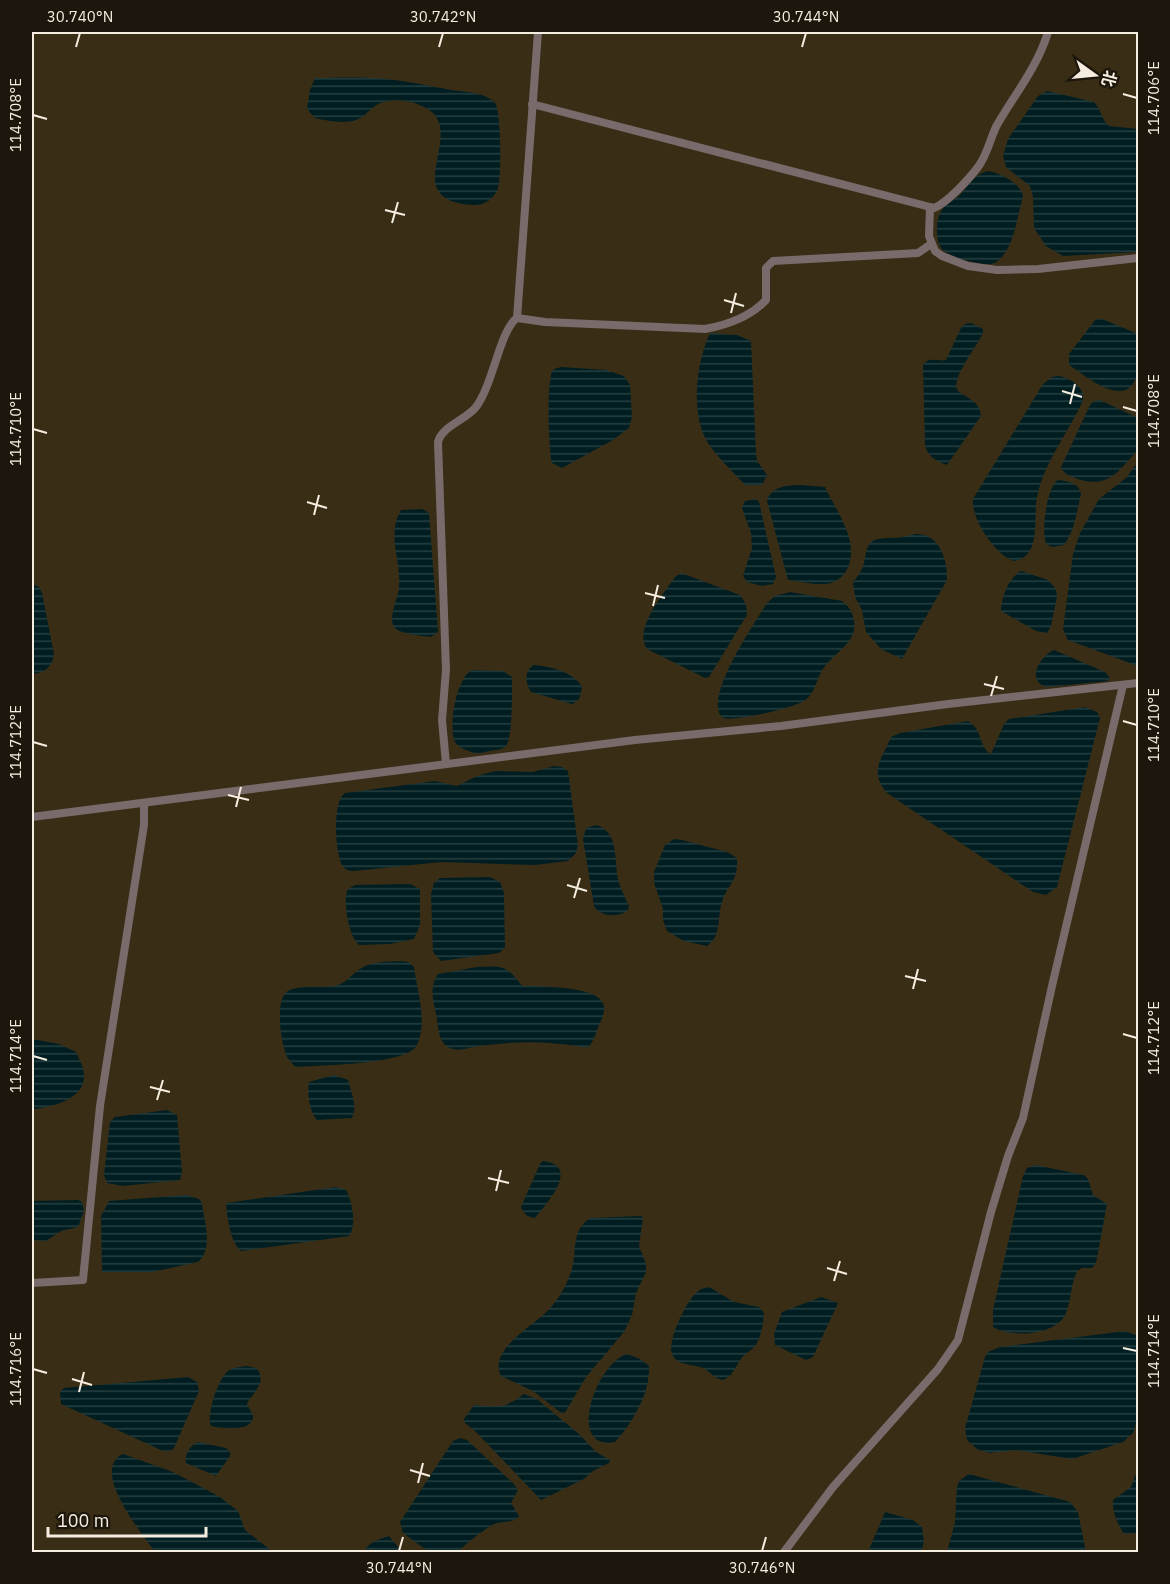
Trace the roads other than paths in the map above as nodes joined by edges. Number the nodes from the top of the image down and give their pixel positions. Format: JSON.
{"nodes":[{"id":1,"x":538,"y":32,"type":"edge"},
{"id":2,"x":1048,"y":32,"type":"edge"},
{"id":3,"x":532,"y":104,"type":"junction"},
{"id":4,"x":930,"y":207,"type":"junction"},
{"id":5,"x":931,"y":244,"type":"junction"},
{"id":6,"x":1138,"y":258,"type":"edge"},
{"id":7,"x":517,"y":318,"type":"junction"},
{"id":8,"x":1138,"y":683,"type":"edge"},
{"id":9,"x":1123,"y":685,"type":"junction"},
{"id":10,"x":446,"y":764,"type":"junction"},
{"id":11,"x":144,"y":803,"type":"junction"},
{"id":12,"x":32,"y":817,"type":"edge"},
{"id":13,"x":32,"y":1283,"type":"edge"},
{"id":14,"x":784,"y":1552,"type":"edge"}],
"edges":[{"from":1,"to":3,"type":"street"},
{"from":2,"to":4,"type":"street"},
{"from":3,"to":4,"type":"street"},
{"from":3,"to":7,"type":"street"},
{"from":4,"to":5,"type":"street"},
{"from":5,"to":6,"type":"street"},
{"from":5,"to":7,"type":"street"},
{"from":7,"to":10,"type":"street"},
{"from":8,"to":9,"type":"street"},
{"from":9,"to":10,"type":"street"},
{"from":9,"to":14,"type":"street"},
{"from":10,"to":11,"type":"street"},
{"from":11,"to":12,"type":"street"},
{"from":11,"to":13,"type":"street"}]}
